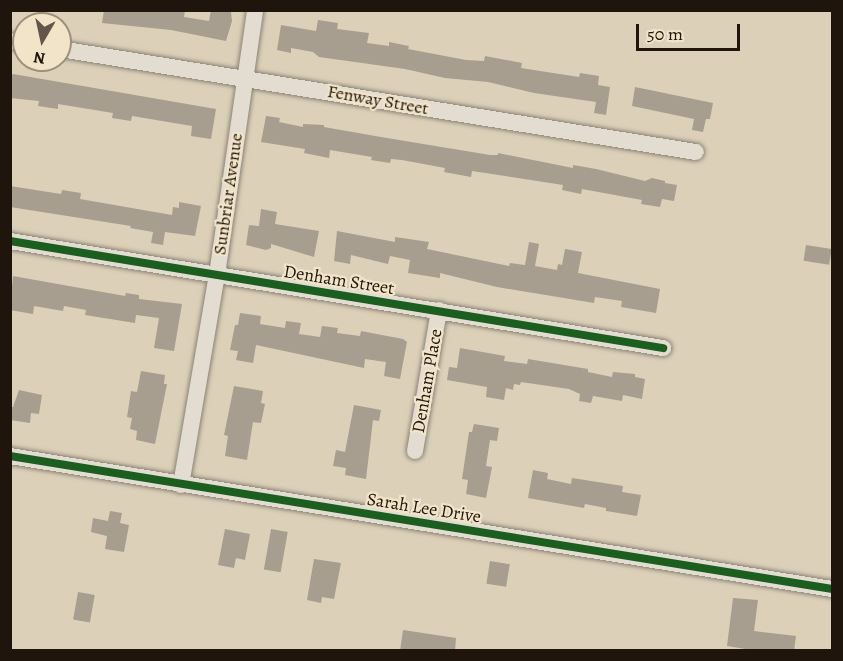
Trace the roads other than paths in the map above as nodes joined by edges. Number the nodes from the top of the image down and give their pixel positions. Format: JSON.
{"nodes":[{"id":1,"x":255,"y":10,"type":"edge"},
{"id":2,"x":72,"y":51,"type":"edge"},
{"id":3,"x":244,"y":78,"type":"junction"},
{"id":4,"x":696,"y":152,"type":"dead end"},
{"id":5,"x":10,"y":241,"type":"edge"},
{"id":6,"x":217,"y":275,"type":"junction"},
{"id":7,"x":439,"y":310,"type":"junction"},
{"id":8,"x":663,"y":348,"type":"dead end"},
{"id":9,"x":415,"y":451,"type":"dead end"},
{"id":10,"x":10,"y":456,"type":"edge"},
{"id":11,"x":181,"y":484,"type":"junction"},
{"id":12,"x":832,"y":589,"type":"edge"}],
"edges":[{"from":1,"to":3,"type":"street","name":"Sunbriar Avenue"},
{"from":2,"to":3,"type":"street","name":"Fenway Street"},
{"from":3,"to":4,"type":"street","name":"Fenway Street"},
{"from":3,"to":6,"type":"street","name":"Sunbriar Avenue"},
{"from":5,"to":6,"type":"street","name":"Denham Street"},
{"from":6,"to":7,"type":"street","name":"Denham Street"},
{"from":6,"to":11,"type":"street","name":"Sunbriar Avenue"},
{"from":7,"to":8,"type":"street","name":"Denham Street"},
{"from":7,"to":9,"type":"street","name":"Denham Place"},
{"from":10,"to":11,"type":"street","name":"Sarah Lee Drive"},
{"from":11,"to":12,"type":"street","name":"Sarah Lee Drive"}]}
